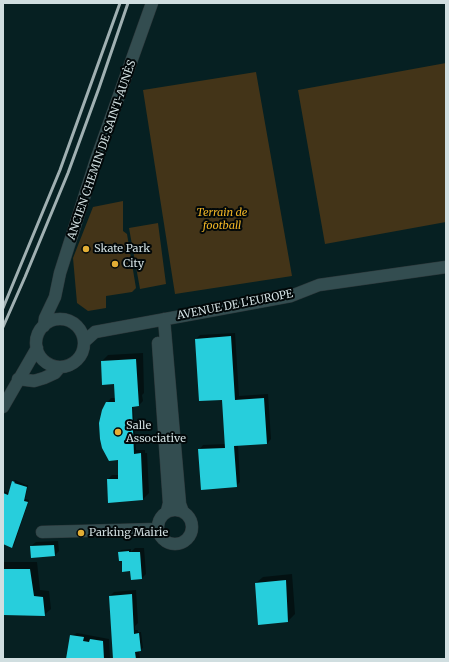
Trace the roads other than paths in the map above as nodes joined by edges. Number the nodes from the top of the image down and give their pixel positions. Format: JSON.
{"nodes":[{"id":1,"x":152,"y":3,"type":"edge"},
{"id":2,"x":446,"y":268,"type":"edge"},
{"id":3,"x":55,"y":297,"type":"junction"},
{"id":4,"x":160,"y":320,"type":"junction"},
{"id":5,"x":69,"y":321,"type":"junction"},
{"id":6,"x":44,"y":326,"type":"junction"},
{"id":7,"x":95,"y":332,"type":"junction"},
{"id":8,"x":84,"y":342,"type":"junction"},
{"id":9,"x":36,"y":348,"type":"junction"},
{"id":10,"x":45,"y":362,"type":"junction"},
{"id":11,"x":60,"y":367,"type":"junction"},
{"id":12,"x":21,"y":375,"type":"junction"},
{"id":13,"x":3,"y":407,"type":"edge"},
{"id":14,"x":167,"y":511,"type":"junction"},
{"id":15,"x":183,"y":512,"type":"junction"},
{"id":16,"x":158,"y":529,"type":"junction"},
{"id":17,"x":42,"y":532,"type":"dead end"}],
"edges":[{"from":1,"to":3,"type":"street","name":"ANCIEN CHEMIN DE SAINT-AUNÈS"},
{"from":2,"to":4,"type":"street","name":"AVENUE DE L'EUROPE"},
{"from":3,"to":5,"type":"street"},
{"from":3,"to":6,"type":"street","name":"ANCIEN CHEMIN DE SAINT-AUNÈS"},
{"from":4,"to":7,"type":"street","name":"AVENUE DE L'EUROPE"},
{"from":4,"to":14,"type":"street"},
{"from":4,"to":15,"type":"street"},
{"from":5,"to":6,"type":"street"},
{"from":5,"to":7,"type":"street"},
{"from":5,"to":8,"type":"street"},
{"from":6,"to":9,"type":"street"},
{"from":7,"to":8,"type":"street"},
{"from":8,"to":11,"type":"street"},
{"from":9,"to":10,"type":"street"},
{"from":9,"to":12,"type":"street"},
{"from":10,"to":11,"type":"street"},
{"from":10,"to":12,"type":"street"},
{"from":11,"to":12,"type":"street"},
{"from":12,"to":13,"type":"street"},
{"from":14,"to":15,"type":"street"},
{"from":14,"to":16,"type":"street"},
{"from":15,"to":16,"type":"street"},
{"from":16,"to":17,"type":"street"}]}
